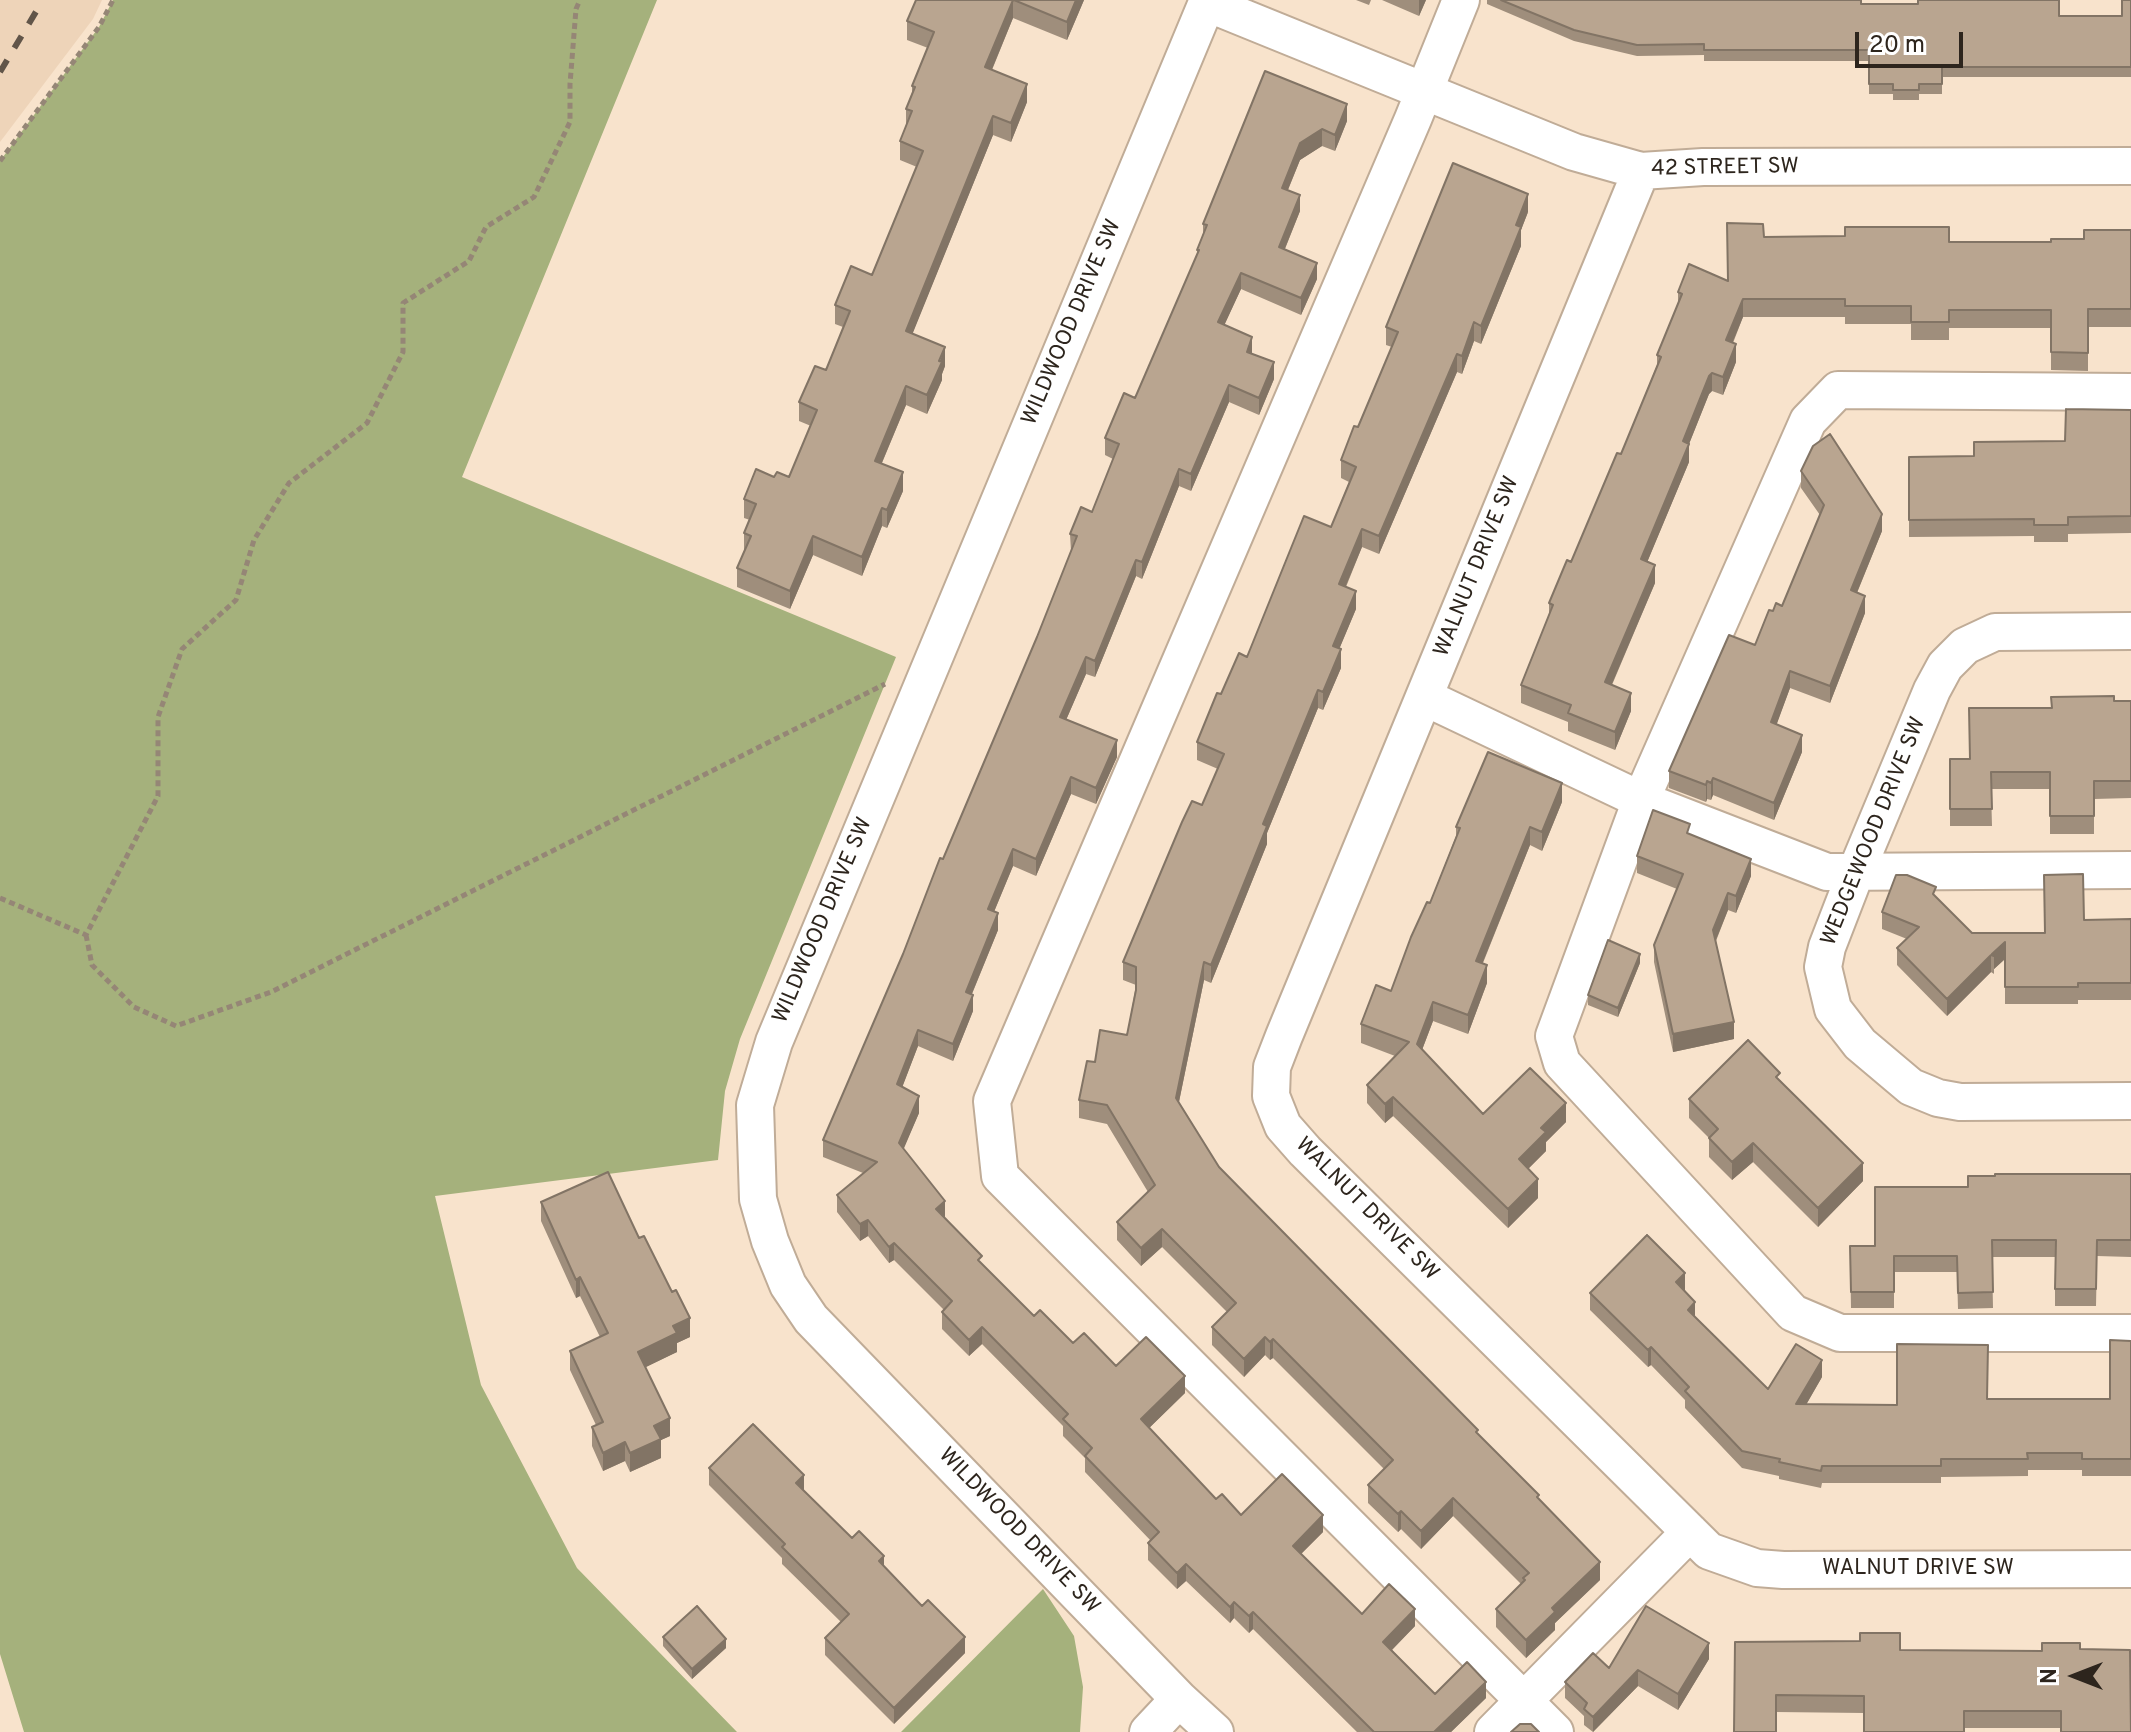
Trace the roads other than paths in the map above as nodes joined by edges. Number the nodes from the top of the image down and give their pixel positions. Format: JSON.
{"nodes":[{"id":1,"x":1461,"y":0,"type":"edge"},
{"id":2,"x":1207,"y":1,"type":"edge"},
{"id":3,"x":1425,"y":90,"type":"junction"},
{"id":4,"x":2131,"y":166,"type":"edge"},
{"id":5,"x":1641,"y":171,"type":"junction"},
{"id":6,"x":2131,"y":392,"type":"edge"},
{"id":7,"x":2131,"y":631,"type":"edge"},
{"id":8,"x":1424,"y":697,"type":"junction"},
{"id":9,"x":1641,"y":800,"type":"junction"},
{"id":10,"x":2131,"y":870,"type":"edge"},
{"id":11,"x":1856,"y":872,"type":"junction"},
{"id":12,"x":2131,"y":1101,"type":"edge"},
{"id":13,"x":2131,"y":1333,"type":"edge"},
{"id":14,"x":1690,"y":1532,"type":"junction"},
{"id":15,"x":2131,"y":1569,"type":"edge"},
{"id":16,"x":1179,"y":1699,"type":"junction"},
{"id":17,"x":1523,"y":1701,"type":"junction"},
{"id":18,"x":1148,"y":1732,"type":"edge"},
{"id":19,"x":1215,"y":1732,"type":"edge"},
{"id":20,"x":1493,"y":1732,"type":"edge"},
{"id":21,"x":1555,"y":1732,"type":"edge"}],
"edges":[{"from":1,"to":3,"type":"street"},
{"from":2,"to":3,"type":"street","name":"42 STREET SW"},
{"from":2,"to":16,"type":"street","name":"WILDWOOD DRIVE SW"},
{"from":3,"to":5,"type":"street","name":"42 STREET SW"},
{"from":3,"to":17,"type":"street"},
{"from":4,"to":5,"type":"street","name":"42 STREET SW"},
{"from":5,"to":8,"type":"street","name":"WALNUT DRIVE SW"},
{"from":6,"to":9,"type":"street"},
{"from":7,"to":11,"type":"street","name":"WEDGEWOOD DRIVE SW"},
{"from":8,"to":9,"type":"street"},
{"from":8,"to":14,"type":"street","name":"WALNUT DRIVE SW"},
{"from":9,"to":11,"type":"street"},
{"from":9,"to":13,"type":"street"},
{"from":10,"to":11,"type":"street"},
{"from":11,"to":12,"type":"street","name":"WEDGEWOOD DRIVE SW"},
{"from":14,"to":15,"type":"street","name":"WALNUT DRIVE SW"},
{"from":14,"to":17,"type":"street"},
{"from":16,"to":18,"type":"street"},
{"from":16,"to":19,"type":"street","name":"WILDWOOD DRIVE SW"},
{"from":17,"to":20,"type":"street"},
{"from":17,"to":21,"type":"street"}]}
